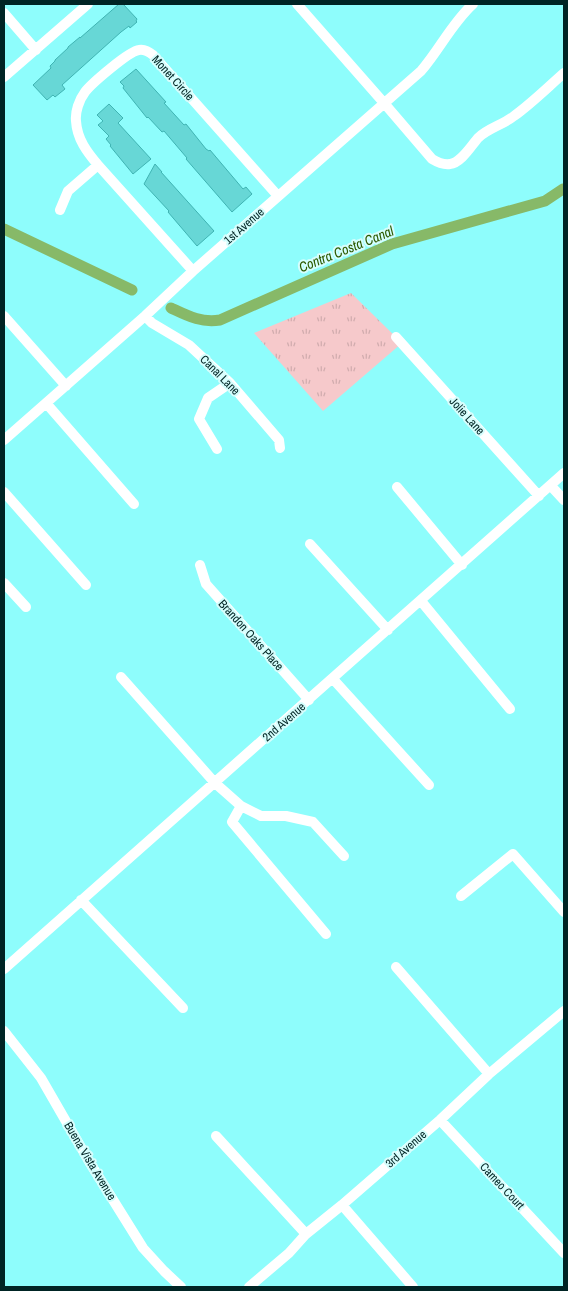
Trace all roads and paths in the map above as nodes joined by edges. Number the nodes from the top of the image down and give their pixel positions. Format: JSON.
{"nodes":[{"id":1,"x":88,"y":4,"type":"edge"},
{"id":2,"x":297,"y":4,"type":"edge"},
{"id":3,"x":473,"y":4,"type":"edge"},
{"id":4,"x":4,"y":13,"type":"edge"},
{"id":5,"x":36,"y":50,"type":"junction"},
{"id":6,"x":564,"y":73,"type":"edge"},
{"id":7,"x":4,"y":77,"type":"edge"},
{"id":8,"x":384,"y":103,"type":"junction"},
{"id":9,"x":98,"y":165,"type":"junction"},
{"id":10,"x":278,"y":196,"type":"junction"},
{"id":11,"x":60,"y":210,"type":"dead end"},
{"id":12,"x":193,"y":271,"type":"junction"},
{"id":13,"x":4,"y":316,"type":"edge"},
{"id":14,"x":145,"y":316,"type":"junction"},
{"id":15,"x":396,"y":337,"type":"dead end"},
{"id":16,"x":230,"y":383,"type":"junction"},
{"id":17,"x":66,"y":386,"type":"junction"},
{"id":18,"x":46,"y":403,"type":"junction"},
{"id":19,"x":4,"y":440,"type":"edge"},
{"id":20,"x":280,"y":448,"type":"dead end"},
{"id":21,"x":217,"y":449,"type":"dead end"},
{"id":22,"x":564,"y":474,"type":"edge"},
{"id":23,"x":550,"y":486,"type":"junction"},
{"id":24,"x":397,"y":487,"type":"dead end"},
{"id":25,"x":4,"y":492,"type":"edge"},
{"id":26,"x":539,"y":496,"type":"junction"},
{"id":27,"x":564,"y":500,"type":"edge"},
{"id":28,"x":134,"y":504,"type":"dead end"},
{"id":29,"x":310,"y":544,"type":"dead end"},
{"id":30,"x":200,"y":565,"type":"dead end"},
{"id":31,"x":462,"y":565,"type":"junction"},
{"id":32,"x":4,"y":583,"type":"edge"},
{"id":33,"x":86,"y":585,"type":"dead end"},
{"id":34,"x":420,"y":601,"type":"junction"},
{"id":35,"x":26,"y":607,"type":"dead end"},
{"id":36,"x":388,"y":630,"type":"junction"},
{"id":37,"x":121,"y":677,"type":"dead end"},
{"id":38,"x":333,"y":679,"type":"junction"},
{"id":39,"x":309,"y":700,"type":"junction"},
{"id":40,"x":510,"y":709,"type":"dead end"},
{"id":41,"x":215,"y":783,"type":"junction"},
{"id":42,"x":430,"y":785,"type":"dead end"},
{"id":43,"x":241,"y":806,"type":"junction"},
{"id":44,"x":344,"y":856,"type":"dead end"},
{"id":45,"x":461,"y":896,"type":"dead end"},
{"id":46,"x":81,"y":900,"type":"junction"},
{"id":47,"x":564,"y":912,"type":"edge"},
{"id":48,"x":326,"y":934,"type":"dead end"},
{"id":49,"x":396,"y":967,"type":"dead end"},
{"id":50,"x":4,"y":969,"type":"edge"},
{"id":51,"x":183,"y":1008,"type":"dead end"},
{"id":52,"x":564,"y":1011,"type":"edge"},
{"id":53,"x":4,"y":1031,"type":"edge"},
{"id":54,"x":489,"y":1074,"type":"junction"},
{"id":55,"x":440,"y":1120,"type":"junction"},
{"id":56,"x":216,"y":1136,"type":"dead end"},
{"id":57,"x":342,"y":1204,"type":"junction"},
{"id":58,"x":306,"y":1234,"type":"junction"},
{"id":59,"x":564,"y":1253,"type":"edge"},
{"id":60,"x":181,"y":1287,"type":"edge"},
{"id":61,"x":249,"y":1287,"type":"edge"},
{"id":62,"x":413,"y":1287,"type":"edge"}],
"edges":[{"from":1,"to":5,"type":"street"},
{"from":2,"to":8,"type":"street"},
{"from":3,"to":8,"type":"street","name":"1st Avenue"},
{"from":4,"to":5,"type":"street"},
{"from":5,"to":7,"type":"street"},
{"from":6,"to":8,"type":"street"},
{"from":8,"to":10,"type":"street","name":"1st Avenue"},
{"from":9,"to":10,"type":"street","name":"Monet Circle"},
{"from":9,"to":11,"type":"street"},
{"from":9,"to":12,"type":"street","name":"Monet Circle"},
{"from":10,"to":12,"type":"street","name":"1st Avenue"},
{"from":12,"to":14,"type":"street","name":"1st Avenue"},
{"from":13,"to":17,"type":"street"},
{"from":14,"to":16,"type":"street","name":"Canal Lane"},
{"from":14,"to":17,"type":"street","name":"1st Avenue"},
{"from":15,"to":26,"type":"street","name":"Jolie Lane"},
{"from":16,"to":20,"type":"street","name":"Canal Lane"},
{"from":16,"to":21,"type":"street"},
{"from":17,"to":18,"type":"street","name":"1st Avenue"},
{"from":18,"to":19,"type":"street","name":"1st Avenue"},
{"from":18,"to":28,"type":"street"},
{"from":22,"to":23,"type":"street","name":"2nd Avenue"},
{"from":23,"to":26,"type":"street","name":"2nd Avenue"},
{"from":23,"to":27,"type":"street"},
{"from":24,"to":31,"type":"street"},
{"from":25,"to":33,"type":"street"},
{"from":26,"to":31,"type":"street","name":"2nd Avenue"},
{"from":29,"to":36,"type":"street"},
{"from":30,"to":39,"type":"street","name":"Brandon Oaks Place"},
{"from":31,"to":34,"type":"street","name":"2nd Avenue"},
{"from":32,"to":35,"type":"street"},
{"from":34,"to":36,"type":"street","name":"2nd Avenue"},
{"from":34,"to":40,"type":"street"},
{"from":36,"to":38,"type":"street","name":"2nd Avenue"},
{"from":37,"to":41,"type":"street"},
{"from":38,"to":39,"type":"street","name":"2nd Avenue"},
{"from":38,"to":42,"type":"street"},
{"from":39,"to":41,"type":"street","name":"2nd Avenue"},
{"from":41,"to":43,"type":"street"},
{"from":41,"to":46,"type":"street","name":"2nd Avenue"},
{"from":43,"to":44,"type":"street"},
{"from":43,"to":48,"type":"street"},
{"from":45,"to":47,"type":"street"},
{"from":46,"to":50,"type":"street","name":"2nd Avenue"},
{"from":46,"to":51,"type":"street"},
{"from":49,"to":54,"type":"street"},
{"from":52,"to":54,"type":"street","name":"3rd Avenue"},
{"from":53,"to":60,"type":"street","name":"Buena Vista Avenue"},
{"from":54,"to":55,"type":"street","name":"3rd Avenue"},
{"from":55,"to":57,"type":"street","name":"3rd Avenue"},
{"from":55,"to":59,"type":"street","name":"Cameo Court"},
{"from":56,"to":58,"type":"street"},
{"from":57,"to":58,"type":"street","name":"3rd Avenue"},
{"from":57,"to":62,"type":"street"},
{"from":58,"to":61,"type":"street","name":"3rd Avenue"}]}
